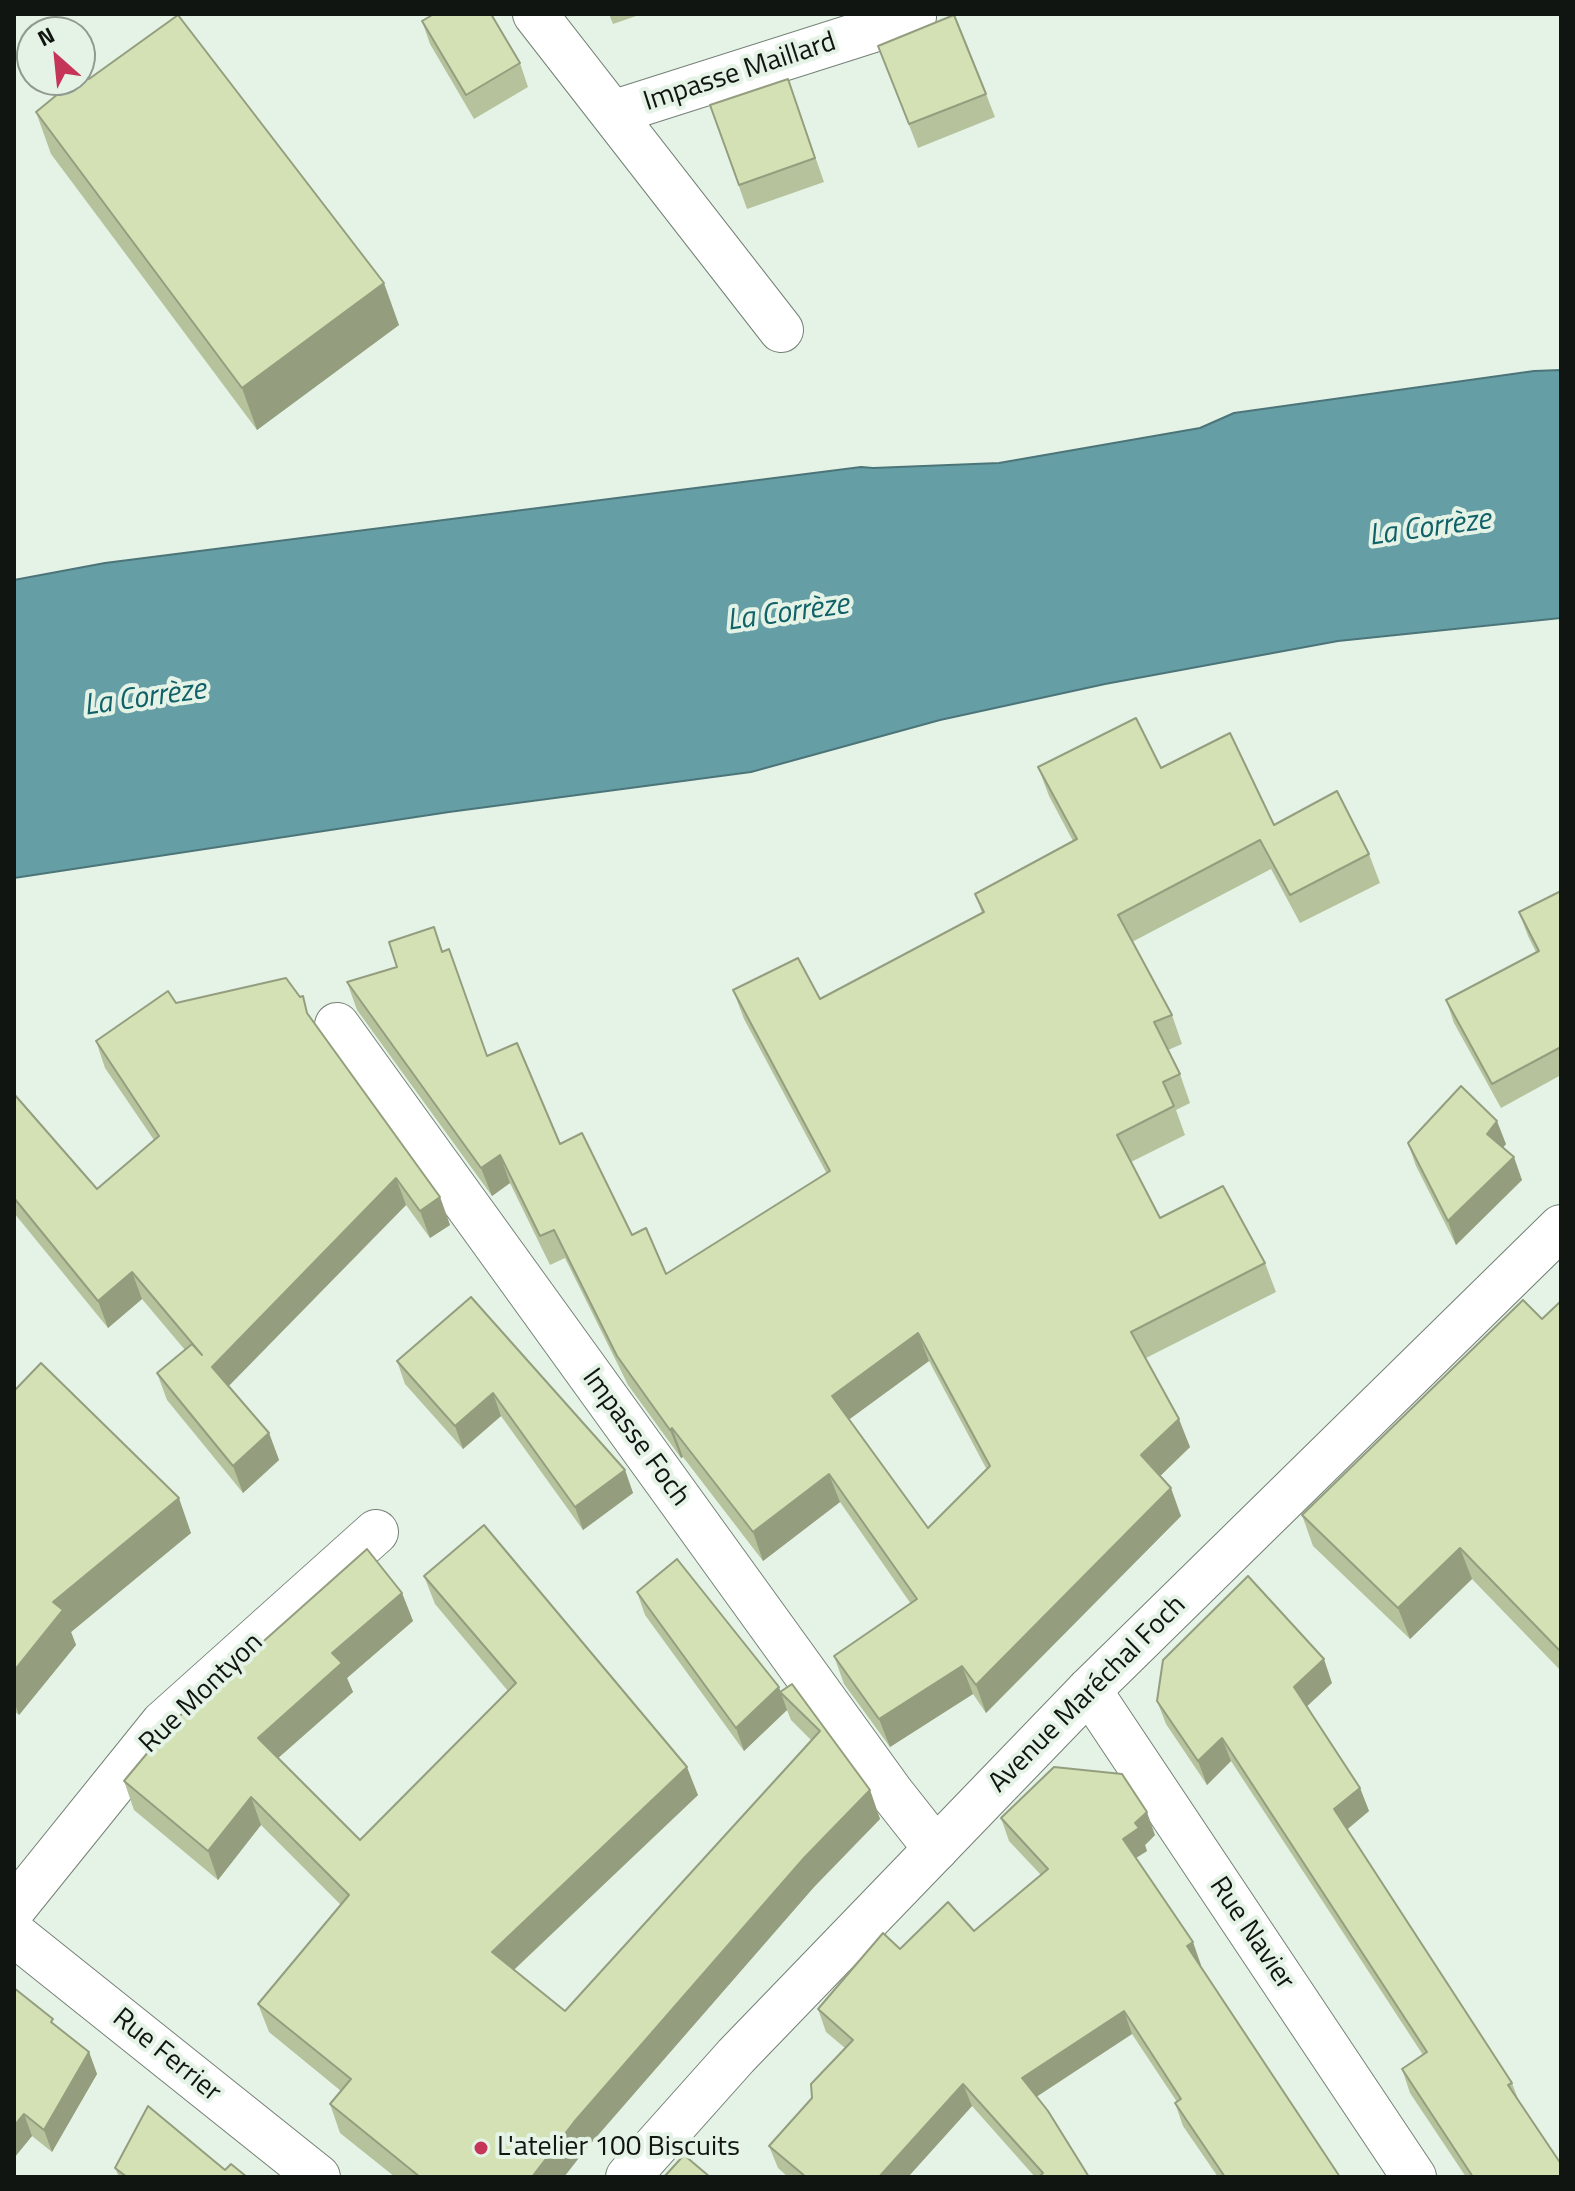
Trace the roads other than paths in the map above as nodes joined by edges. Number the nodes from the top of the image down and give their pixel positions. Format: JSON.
{"nodes":[{"id":1,"x":535,"y":14,"type":"edge"},
{"id":2,"x":914,"y":17,"type":"dead end"},
{"id":3,"x":612,"y":113,"type":"junction"},
{"id":4,"x":781,"y":330,"type":"dead end"},
{"id":5,"x":337,"y":1025,"type":"dead end"},
{"id":6,"x":1561,"y":1227,"type":"edge"},
{"id":7,"x":376,"y":1532,"type":"dead end"},
{"id":8,"x":1089,"y":1690,"type":"junction"},
{"id":9,"x":936,"y":1849,"type":"junction"},
{"id":10,"x":14,"y":1908,"type":"edge"},
{"id":11,"x":14,"y":1934,"type":"edge"},
{"id":12,"x":318,"y":2177,"type":"edge"},
{"id":13,"x":628,"y":2177,"type":"edge"},
{"id":14,"x":1414,"y":2177,"type":"edge"}],
"edges":[{"from":1,"to":3,"type":"street","name":"Impasse Maillard"},
{"from":2,"to":3,"type":"street","name":"Impasse Maillard"},
{"from":3,"to":4,"type":"street","name":"Impasse Maillard"},
{"from":5,"to":9,"type":"street","name":"Impasse Foch"},
{"from":6,"to":8,"type":"street","name":"Avenue Maréchal Foch"},
{"from":7,"to":10,"type":"street","name":"Rue Montyon"},
{"from":8,"to":9,"type":"street","name":"Avenue Maréchal Foch"},
{"from":8,"to":14,"type":"street","name":"Rue Navier"},
{"from":9,"to":13,"type":"street","name":"Avenue Maréchal Foch"},
{"from":11,"to":12,"type":"street","name":"Rue Ferrier"}]}
